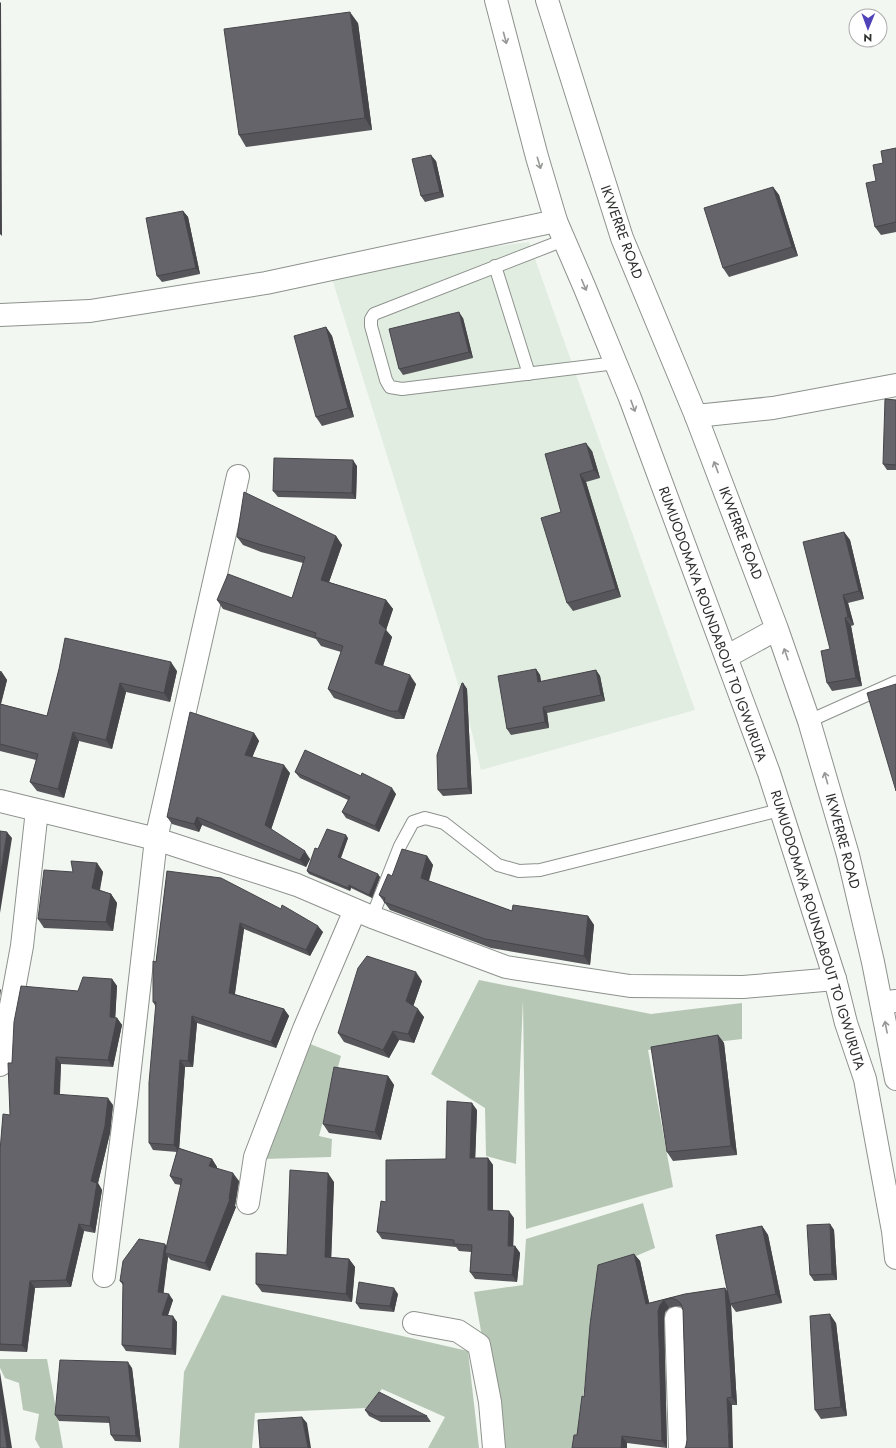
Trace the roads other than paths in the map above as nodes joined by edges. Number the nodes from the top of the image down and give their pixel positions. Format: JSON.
{"nodes":[{"id":1,"x":496,"y":0,"type":"edge"},
{"id":2,"x":547,"y":0,"type":"edge"},
{"id":3,"x":560,"y":230,"type":"junction"},
{"id":4,"x":496,"y":266,"type":"junction"},
{"id":5,"x":0,"y":315,"type":"edge"},
{"id":6,"x":616,"y":363,"type":"junction"},
{"id":7,"x":529,"y":374,"type":"junction"},
{"id":8,"x":896,"y":385,"type":"edge"},
{"id":9,"x":696,"y":416,"type":"junction"},
{"id":10,"x":238,"y":476,"type":"dead end"},
{"id":11,"x":777,"y":629,"type":"junction"},
{"id":12,"x":726,"y":657,"type":"junction"},
{"id":13,"x":896,"y":682,"type":"edge"},
{"id":14,"x":809,"y":721,"type":"junction"},
{"id":15,"x":0,"y":801,"type":"edge"},
{"id":16,"x":37,"y":810,"type":"junction"},
{"id":17,"x":780,"y":810,"type":"junction"},
{"id":18,"x":156,"y":838,"type":"junction"},
{"id":19,"x":364,"y":913,"type":"junction"},
{"id":20,"x":835,"y":979,"type":"junction"},
{"id":21,"x":889,"y":1002,"type":"edge"},
{"id":22,"x":0,"y":1065,"type":"edge"},
{"id":23,"x":896,"y":1079,"type":"edge"},
{"id":24,"x":248,"y":1203,"type":"dead end"},
{"id":25,"x":896,"y":1258,"type":"edge"},
{"id":26,"x":104,"y":1276,"type":"dead end"},
{"id":27,"x":676,"y":1318,"type":"dead end"},
{"id":28,"x":414,"y":1323,"type":"dead end"},
{"id":29,"x":494,"y":1448,"type":"edge"},
{"id":30,"x":680,"y":1448,"type":"edge"}],
"edges":[{"from":1,"to":3,"type":"street","name":"RUMUODOMAYA ROUNDABOUT TO IGWURUTA","one_way":true},
{"from":2,"to":9,"type":"street","name":"IKWERRE ROAD"},
{"from":3,"to":4,"type":"lane"},
{"from":3,"to":5,"type":"street"},
{"from":3,"to":6,"type":"street","name":"RUMUODOMAYA ROUNDABOUT TO IGWURUTA","one_way":true},
{"from":4,"to":7,"type":"lane"},
{"from":4,"to":7,"type":"lane"},
{"from":6,"to":7,"type":"lane"},
{"from":6,"to":12,"type":"street","name":"RUMUODOMAYA ROUNDABOUT TO IGWURUTA","one_way":true},
{"from":8,"to":9,"type":"street"},
{"from":11,"to":9,"type":"street","name":"IKWERRE ROAD","one_way":true},
{"from":10,"to":18,"type":"street"},
{"from":11,"to":12,"type":"street"},
{"from":14,"to":11,"type":"street","name":"IKWERRE ROAD","one_way":true},
{"from":12,"to":17,"type":"street","name":"RUMUODOMAYA ROUNDABOUT TO IGWURUTA"},
{"from":13,"to":14,"type":"lane"},
{"from":21,"to":14,"type":"street","name":"IKWERRE ROAD","one_way":true},
{"from":15,"to":16,"type":"street"},
{"from":16,"to":18,"type":"street"},
{"from":16,"to":22,"type":"street"},
{"from":17,"to":19,"type":"lane"},
{"from":17,"to":20,"type":"street","name":"RUMUODOMAYA ROUNDABOUT TO IGWURUTA"},
{"from":18,"to":19,"type":"street"},
{"from":18,"to":26,"type":"street"},
{"from":19,"to":20,"type":"street"},
{"from":19,"to":24,"type":"street"},
{"from":20,"to":25,"type":"street","name":"RUMUODOMAYA ROUNDABOUT TO IGWURUTA"},
{"from":23,"to":21,"type":"street","name":"IKWERRE ROAD","one_way":true},
{"from":27,"to":30,"type":"street"},
{"from":28,"to":29,"type":"street"}]}
